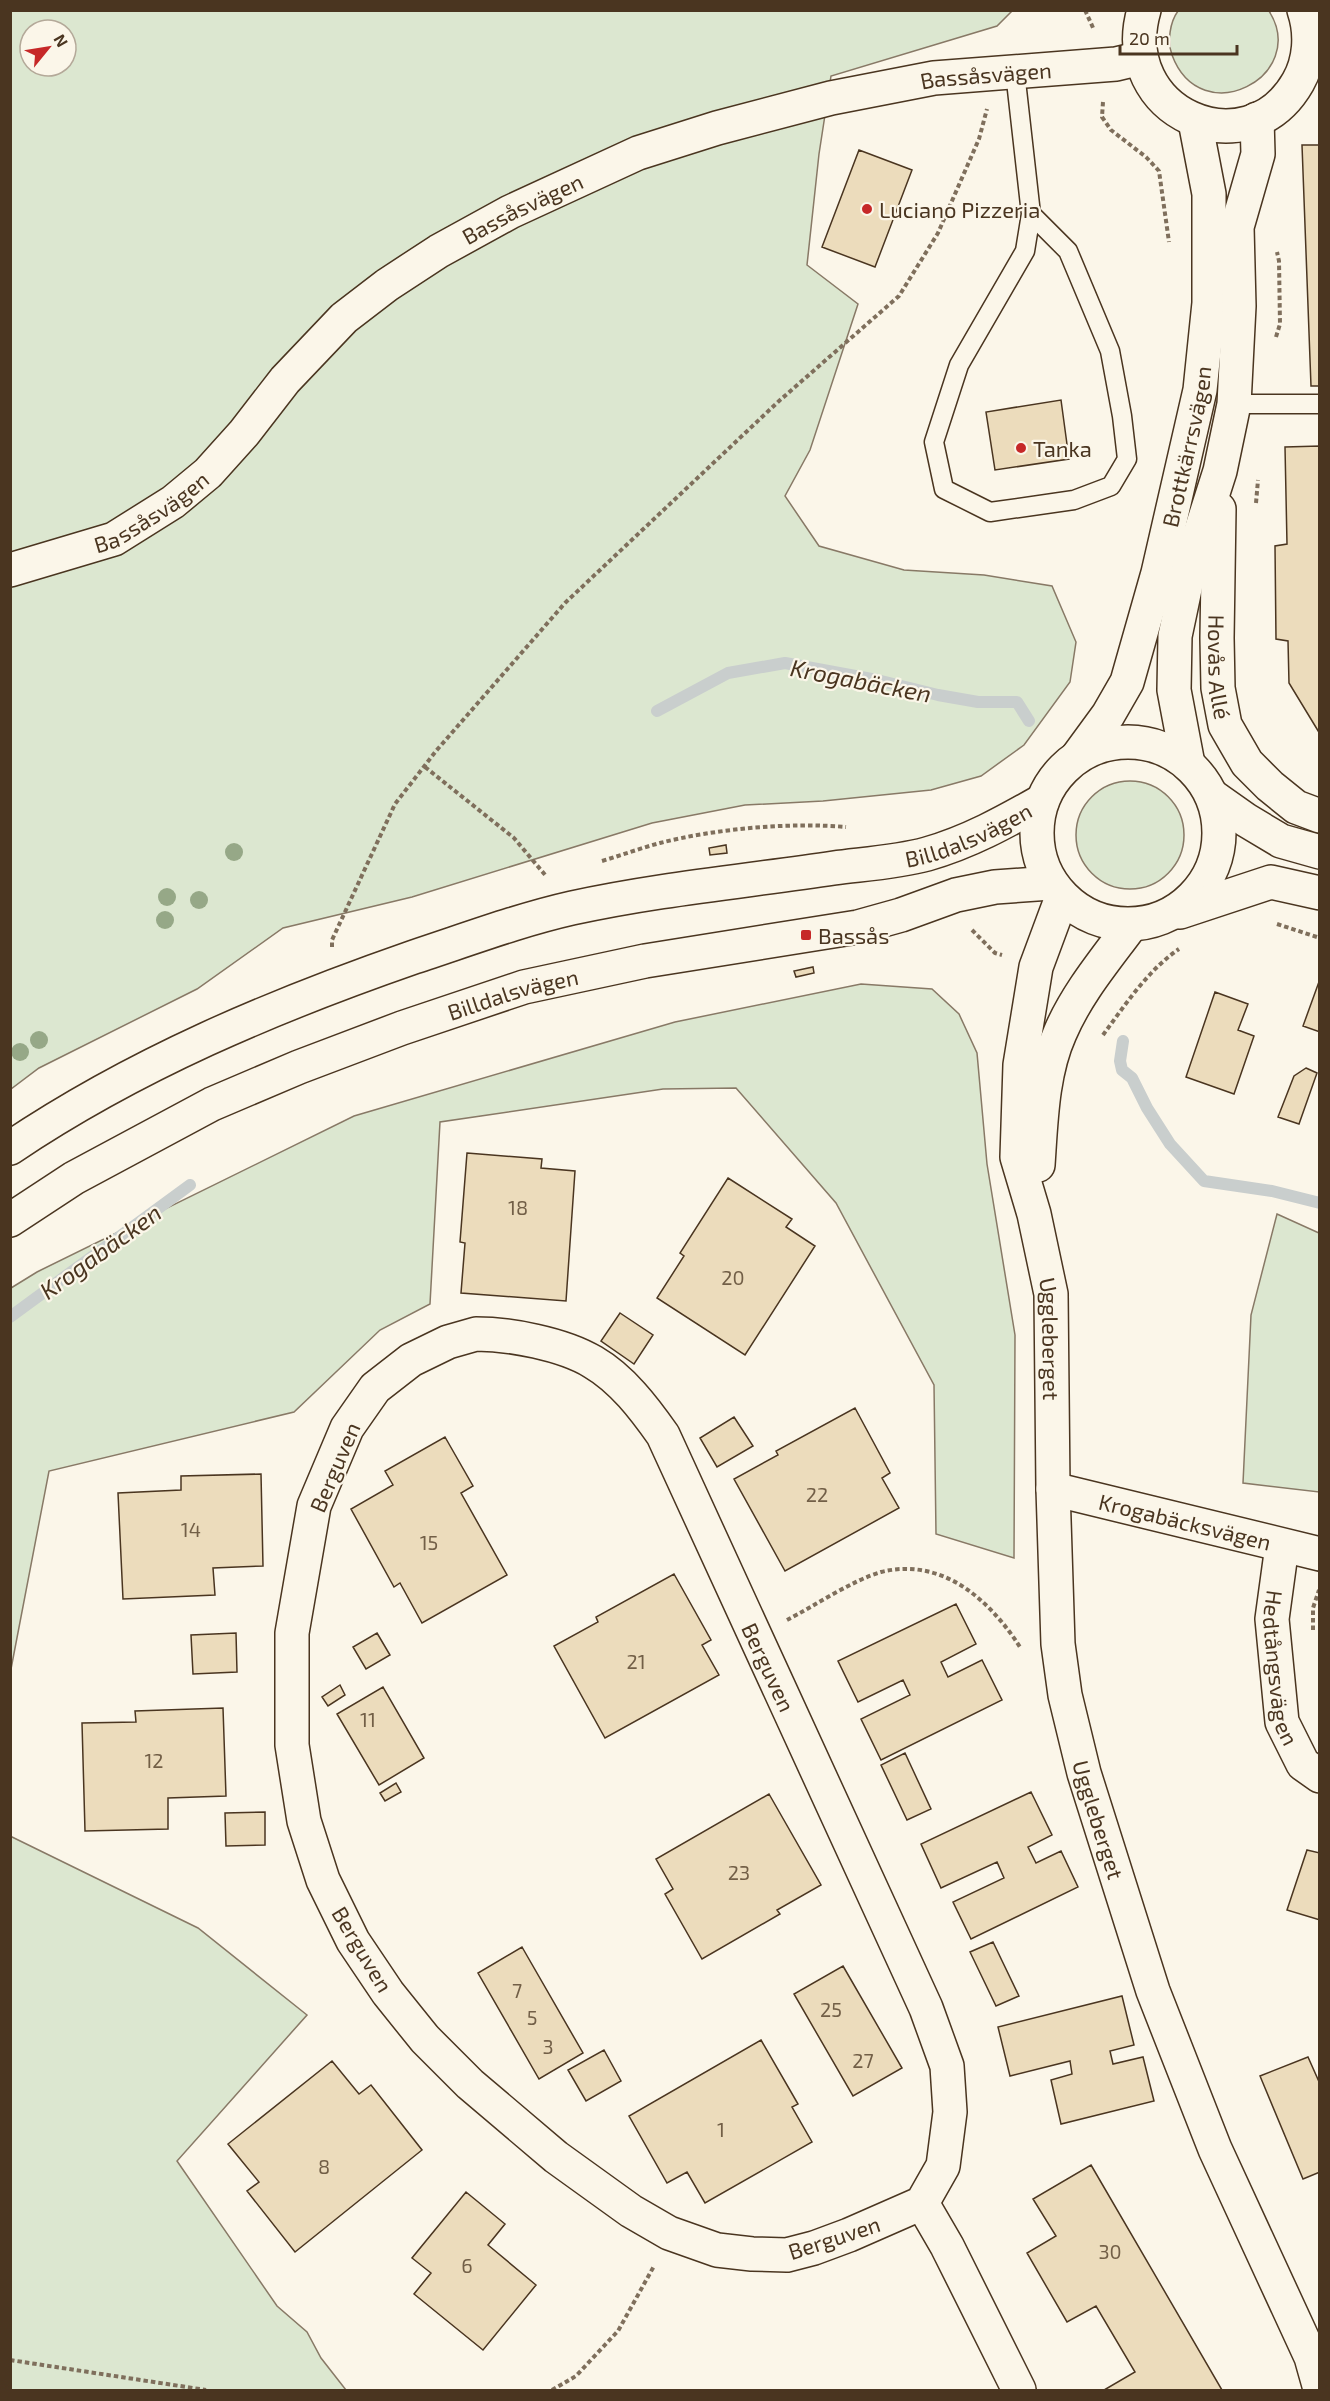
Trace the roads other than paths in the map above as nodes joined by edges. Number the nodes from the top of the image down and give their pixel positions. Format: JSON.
{"nodes":[{"id":1,"x":1144,"y":10,"type":"edge"},
{"id":2,"x":1304,"y":10,"type":"edge"},
{"id":3,"x":1141,"y":58,"type":"junction"},
{"id":4,"x":1311,"y":67,"type":"edge"},
{"id":5,"x":1005,"y":72,"type":"junction"},
{"id":6,"x":1257,"y":119,"type":"junction"},
{"id":7,"x":1195,"y":121,"type":"junction"},
{"id":8,"x":1031,"y":214,"type":"junction"},
{"id":9,"x":1234,"y":404,"type":"junction"},
{"id":10,"x":1320,"y":404,"type":"edge"},
{"id":11,"x":1220,"y":471,"type":"junction"},
{"id":12,"x":10,"y":570,"type":"edge"},
{"id":13,"x":1078,"y":756,"type":"junction"},
{"id":14,"x":1188,"y":764,"type":"junction"},
{"id":15,"x":1212,"y":796,"type":"junction"},
{"id":16,"x":1042,"y":801,"type":"junction"},
{"id":17,"x":1320,"y":816,"type":"edge"},
{"id":18,"x":1320,"y":852,"type":"edge"},
{"id":19,"x":1057,"y":890,"type":"junction"},
{"id":20,"x":1320,"y":893,"type":"edge"},
{"id":21,"x":1167,"y":916,"type":"junction"},
{"id":22,"x":1131,"y":925,"type":"junction"},
{"id":23,"x":10,"y":1148,"type":"edge"},
{"id":24,"x":1034,"y":1214,"type":"junction"},
{"id":25,"x":10,"y":1220,"type":"edge"},
{"id":26,"x":1053,"y":1489,"type":"junction"},
{"id":27,"x":1282,"y":1546,"type":"junction"},
{"id":28,"x":1320,"y":1554,"type":"edge"},
{"id":29,"x":1320,"y":1776,"type":"edge"},
{"id":30,"x":922,"y":2203,"type":"junction"},
{"id":31,"x":1320,"y":2389,"type":"edge"},
{"id":32,"x":1019,"y":2391,"type":"edge"}],
"edges":[{"from":1,"to":3,"type":"street"},
{"from":2,"to":4,"type":"street"},
{"from":3,"to":5,"type":"street","name":"Bassåsvägen"},
{"from":3,"to":7,"type":"street"},
{"from":4,"to":6,"type":"street"},
{"from":5,"to":8,"type":"lane"},
{"from":5,"to":12,"type":"street","name":"Bassåsvägen"},
{"from":6,"to":7,"type":"street"},
{"from":6,"to":9,"type":"street","name":"Brottkärrsvägen"},
{"from":7,"to":13,"type":"street","name":"Brottkärrsvägen"},
{"from":8,"to":8,"type":"lane"},
{"from":9,"to":10,"type":"lane"},
{"from":9,"to":11,"type":"street","name":"Brottkärrsvägen"},
{"from":11,"to":14,"type":"street","name":"Brottkärrsvägen"},
{"from":11,"to":17,"type":"street","name":"Hovås Allé"},
{"from":13,"to":14,"type":"street","name":"Billdalsvägen"},
{"from":13,"to":16,"type":"street","name":"Billdalsvägen"},
{"from":14,"to":15,"type":"street","name":"Billdalsvägen"},
{"from":15,"to":18,"type":"street"},
{"from":15,"to":21,"type":"street","name":"Billdalsvägen"},
{"from":16,"to":19,"type":"street","name":"Billdalsvägen"},
{"from":16,"to":23,"type":"street","name":"Billdalsvägen"},
{"from":19,"to":22,"type":"street","name":"Billdalsvägen"},
{"from":19,"to":24,"type":"street","name":"Uggleberget"},
{"from":19,"to":25,"type":"street","name":"Billdalsvägen"},
{"from":20,"to":21,"type":"street"},
{"from":21,"to":22,"type":"street","name":"Billdalsvägen"},
{"from":22,"to":24,"type":"street","name":"Uggleberget"},
{"from":24,"to":26,"type":"street","name":"Uggleberget"},
{"from":26,"to":27,"type":"street","name":"Krogabäcksvägen"},
{"from":26,"to":31,"type":"street","name":"Uggleberget"},
{"from":27,"to":28,"type":"street","name":"Krogabäcksvägen"},
{"from":27,"to":29,"type":"street","name":"Hedtångsvägen"},
{"from":30,"to":30,"type":"street","name":"Berguven"},
{"from":30,"to":32,"type":"street"}]}
